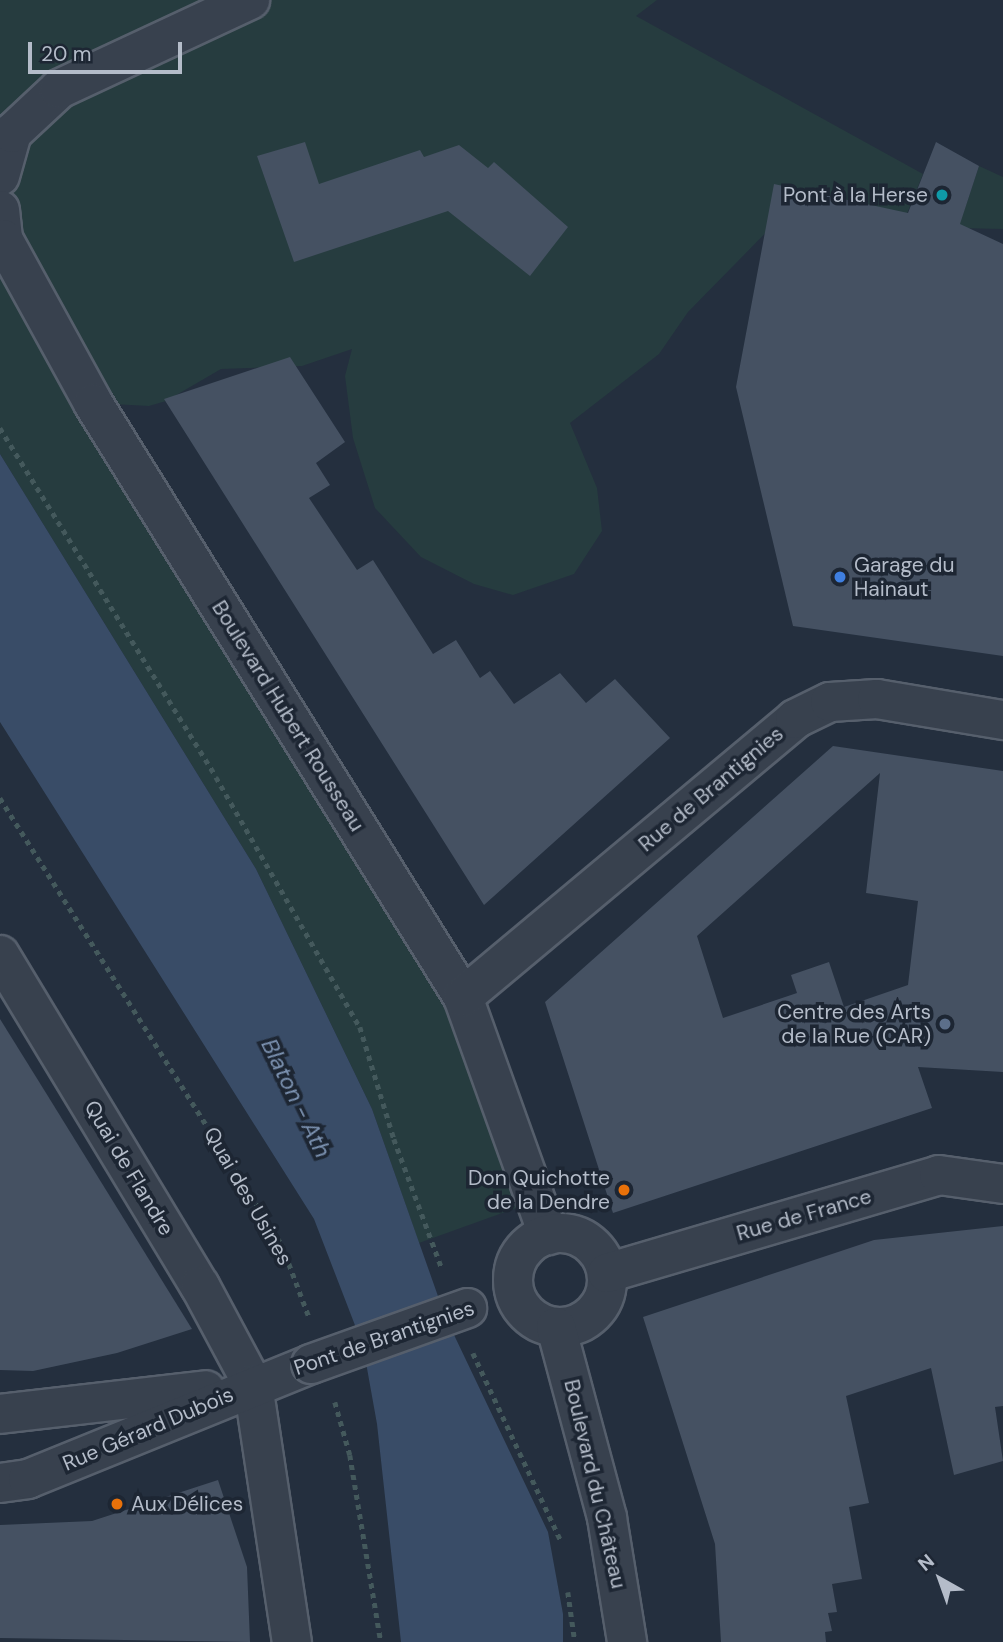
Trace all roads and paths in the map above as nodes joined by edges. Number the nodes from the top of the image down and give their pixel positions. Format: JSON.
{"nodes":[{"id":1,"x":250,"y":0,"type":"edge"},
{"id":2,"x":0,"y":176,"type":"edge"},
{"id":3,"x":0,"y":210,"type":"edge"},
{"id":4,"x":0,"y":428,"type":"edge"},
{"id":5,"x":1003,"y":720,"type":"edge"},
{"id":6,"x":0,"y":798,"type":"edge"},
{"id":7,"x":0,"y":955,"type":"edge"},
{"id":8,"x":463,"y":997,"type":"junction"},
{"id":9,"x":1003,"y":1184,"type":"edge"},
{"id":10,"x":548,"y":1235,"type":"junction"},
{"id":11,"x":607,"y":1273,"type":"junction"},
{"id":12,"x":515,"y":1293,"type":"junction"},
{"id":13,"x":457,"y":1295,"type":"junction"},
{"id":14,"x":312,"y":1325,"type":"dead end"},
{"id":15,"x":556,"y":1327,"type":"junction"},
{"id":16,"x":471,"y":1346,"type":"dead end"},
{"id":17,"x":321,"y":1376,"type":"junction"},
{"id":18,"x":253,"y":1385,"type":"junction"},
{"id":19,"x":0,"y":1414,"type":"edge"},
{"id":20,"x":0,"y":1483,"type":"edge"},
{"id":21,"x":563,"y":1554,"type":"dead end"},
{"id":22,"x":567,"y":1579,"type":"dead end"},
{"id":23,"x":292,"y":1642,"type":"edge"},
{"id":24,"x":381,"y":1642,"type":"edge"},
{"id":25,"x":575,"y":1642,"type":"edge"},
{"id":26,"x":627,"y":1642,"type":"edge"}],
"edges":[{"from":1,"to":2,"type":"street"},
{"from":3,"to":8,"type":"street","name":"Boulevard Hubert Rousseau"},
{"from":4,"to":13,"type":"path"},
{"from":5,"to":8,"type":"street","name":"Rue de Brantignies"},
{"from":6,"to":14,"type":"path","name":"Quai des Usines"},
{"from":7,"to":18,"type":"street","name":"Quai de Flandre"},
{"from":8,"to":10,"type":"street","name":"Boulevard Hubert Rousseau"},
{"from":9,"to":11,"type":"street","name":"Rue de France"},
{"from":10,"to":11,"type":"street"},
{"from":10,"to":12,"type":"street"},
{"from":11,"to":15,"type":"street"},
{"from":12,"to":13,"type":"street","name":"Pont de Brantignies"},
{"from":12,"to":15,"type":"street"},
{"from":13,"to":17,"type":"street","name":"Pont de Brantignies","bridge":true},
{"from":15,"to":26,"type":"street","name":"Boulevard du Château"},
{"from":16,"to":21,"type":"path"},
{"from":17,"to":18,"type":"street","name":"Pont de Brantignies"},
{"from":17,"to":24,"type":"path"},
{"from":18,"to":19,"type":"street","name":"Rue Gérard Dubois"},
{"from":18,"to":20,"type":"street","name":"Rue Gérard Dubois"},
{"from":18,"to":23,"type":"street"},
{"from":22,"to":25,"type":"path"}]}
